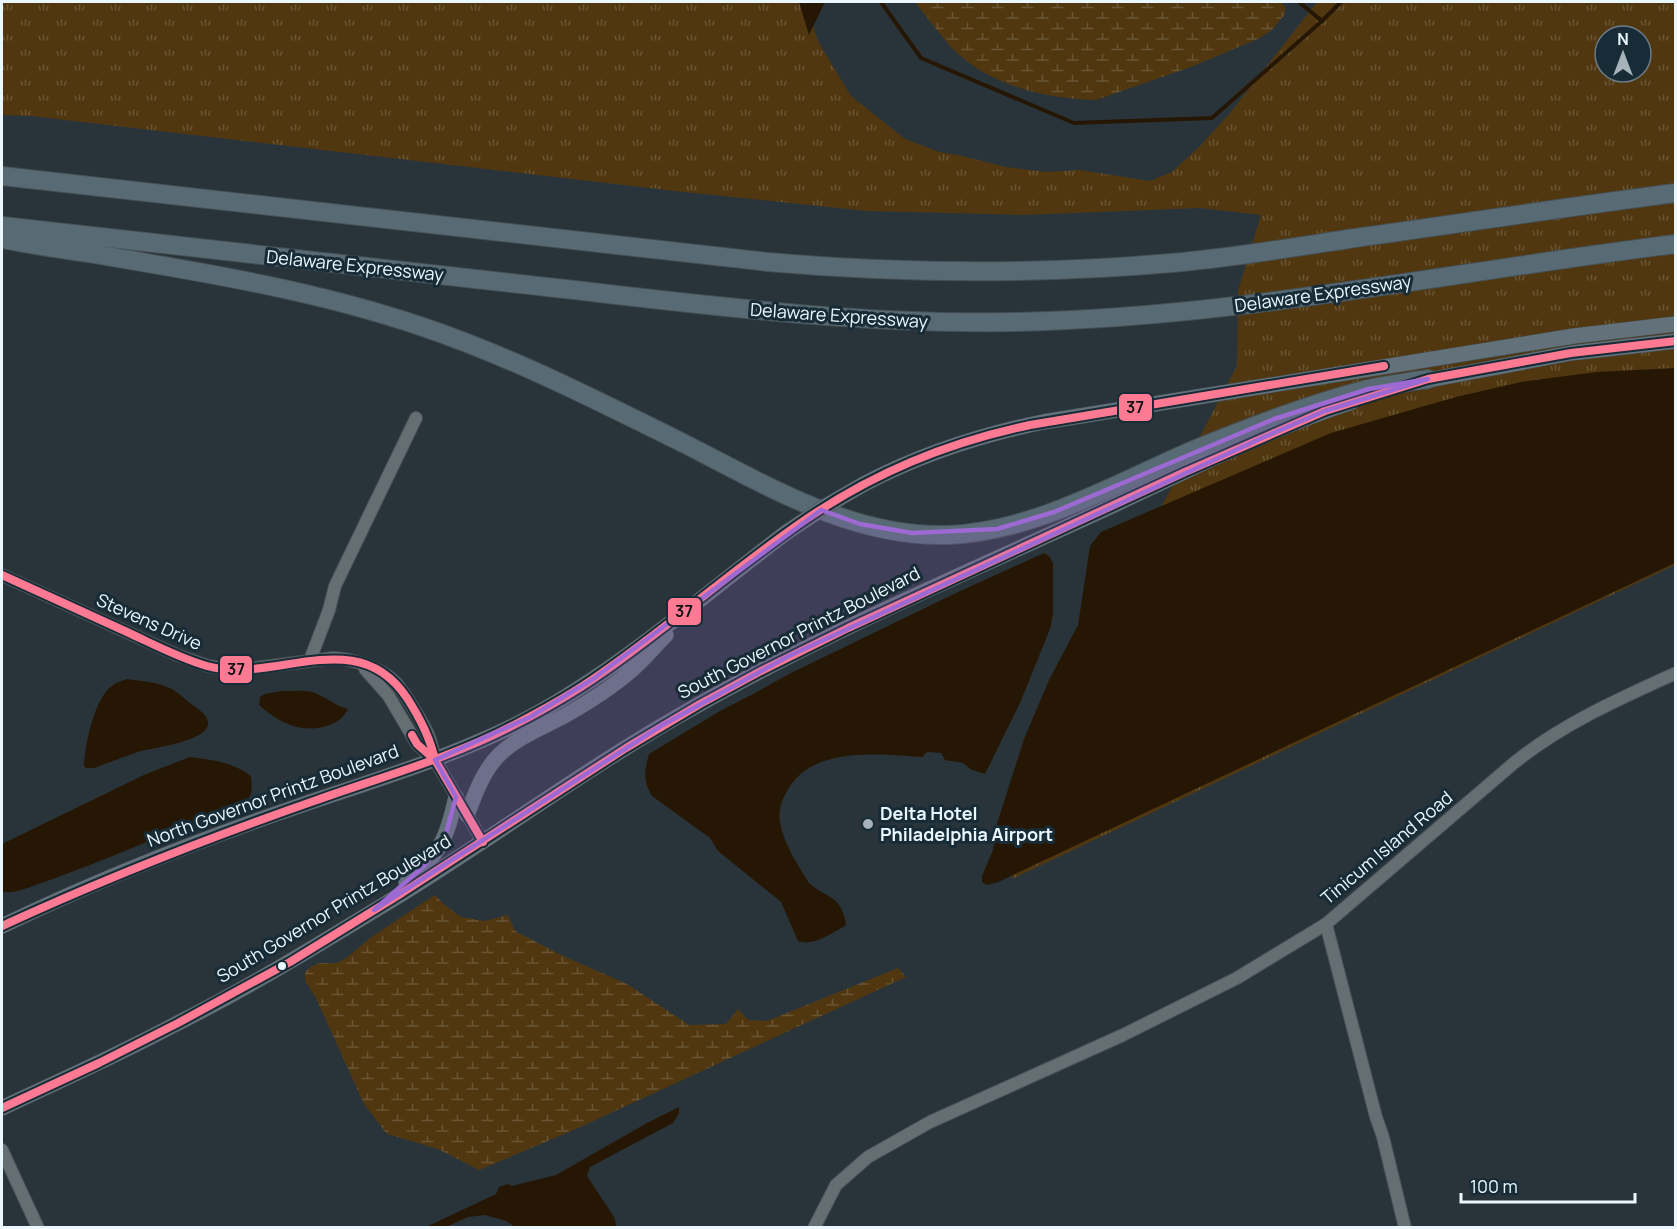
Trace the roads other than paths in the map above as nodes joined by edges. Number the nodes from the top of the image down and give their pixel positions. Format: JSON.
{"nodes":[{"id":1,"x":2,"y":176,"type":"edge"},
{"id":2,"x":1676,"y":193,"type":"edge"},
{"id":3,"x":2,"y":226,"type":"edge"},
{"id":4,"x":2,"y":239,"type":"edge"},
{"id":5,"x":1676,"y":244,"type":"edge"},
{"id":6,"x":1676,"y":324,"type":"edge"},
{"id":7,"x":1676,"y":341,"type":"edge"},
{"id":8,"x":1428,"y":379,"type":"junction"},
{"id":9,"x":416,"y":418,"type":"dead end"},
{"id":10,"x":2,"y":575,"type":"edge"},
{"id":11,"x":691,"y":606,"type":"junction"},
{"id":12,"x":310,"y":660,"type":"junction"},
{"id":13,"x":1676,"y":673,"type":"edge"},
{"id":14,"x":435,"y":760,"type":"junction"},
{"id":15,"x":456,"y":797,"type":"junction"},
{"id":16,"x":467,"y":815,"type":"junction"},
{"id":17,"x":483,"y":842,"type":"junction"},
{"id":18,"x":374,"y":910,"type":"junction"},
{"id":19,"x":1326,"y":924,"type":"junction"},
{"id":20,"x":2,"y":926,"type":"edge"},
{"id":21,"x":2,"y":1108,"type":"edge"},
{"id":22,"x":2,"y":1150,"type":"edge"},
{"id":23,"x":38,"y":1227,"type":"edge"},
{"id":24,"x":814,"y":1227,"type":"edge"},
{"id":25,"x":1405,"y":1227,"type":"edge"}],
"edges":[{"from":1,"to":2,"type":"highway"},
{"from":3,"to":5,"type":"highway","name":"Delaware Expressway"},
{"from":4,"to":8,"type":"highway"},
{"from":6,"to":11,"type":"main road","name":"North Governor Printz Boulevard","bridge":true},
{"from":7,"to":8,"type":"main road","name":"South Governor Printz Boulevard"},
{"from":8,"to":17,"type":"main road","name":"South Governor Printz Boulevard"},
{"from":9,"to":12,"type":"street"},
{"from":10,"to":12,"type":"street","name":"Stevens Drive"},
{"from":11,"to":14,"type":"main road","name":"North Governor Printz Boulevard"},
{"from":11,"to":16,"type":"main road"},
{"from":12,"to":14,"type":"street","name":"Stevens Drive"},
{"from":13,"to":19,"type":"street","name":"Tinicum Island Road"},
{"from":14,"to":15,"type":"street","name":"Stevens Drive"},
{"from":14,"to":20,"type":"main road","name":"North Governor Printz Boulevard"},
{"from":15,"to":16,"type":"street","name":"Stevens Drive"},
{"from":15,"to":18,"type":"main road"},
{"from":16,"to":17,"type":"street","name":"Stevens Drive"},
{"from":17,"to":18,"type":"main road","name":"South Governor Printz Boulevard"},
{"from":18,"to":21,"type":"main road","name":"South Governor Printz Boulevard"},
{"from":19,"to":24,"type":"street"},
{"from":19,"to":25,"type":"street","name":"Tinicum Island Road"},
{"from":22,"to":23,"type":"street"}]}
